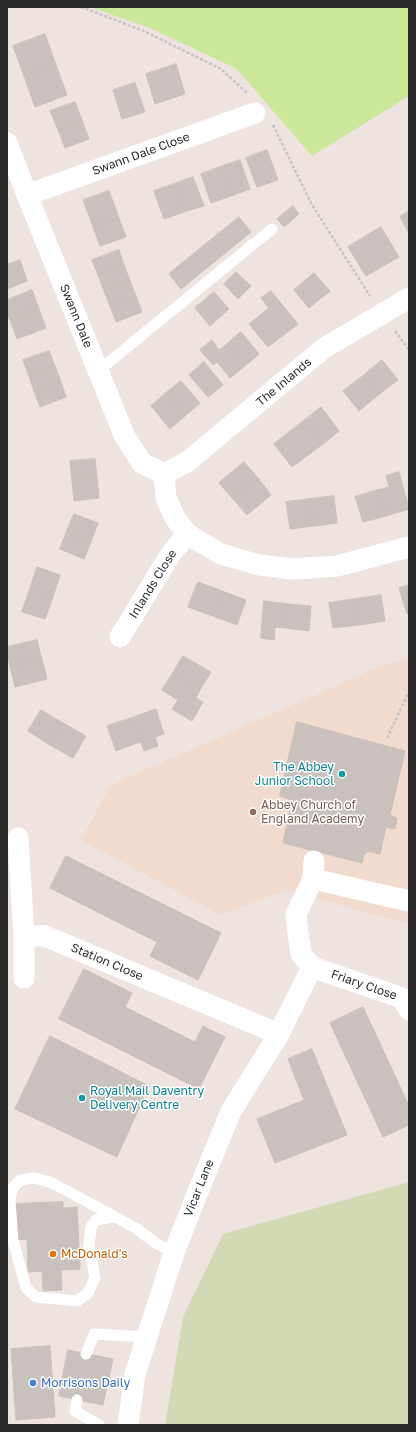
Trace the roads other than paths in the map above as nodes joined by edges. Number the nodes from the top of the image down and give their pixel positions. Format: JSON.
{"nodes":[{"id":1,"x":252,"y":104,"type":"road end"},
{"id":2,"x":7,"y":143,"type":"edge"},
{"id":3,"x":27,"y":195,"type":"junction"},
{"id":4,"x":272,"y":229,"type":"dead end"},
{"id":5,"x":409,"y":298,"type":"edge"},
{"id":6,"x":98,"y":372,"type":"junction"},
{"id":7,"x":164,"y":474,"type":"junction"},
{"id":8,"x":187,"y":534,"type":"junction"},
{"id":9,"x":409,"y":548,"type":"edge"},
{"id":10,"x":120,"y":636,"type":"dead end"},
{"id":11,"x":18,"y":838,"type":"dead end"},
{"id":12,"x":409,"y":901,"type":"edge"},
{"id":13,"x":24,"y":936,"type":"junction"},
{"id":14,"x":312,"y":967,"type":"junction"},
{"id":15,"x":24,"y":978,"type":"dead end"},
{"id":16,"x":409,"y":1010,"type":"edge"},
{"id":17,"x":279,"y":1034,"type":"junction"},
{"id":18,"x":113,"y":1217,"type":"junction"},
{"id":19,"x":174,"y":1253,"type":"junction"},
{"id":20,"x":147,"y":1337,"type":"junction"},
{"id":21,"x":86,"y":1354,"type":"dead end"},
{"id":22,"x":77,"y":1400,"type":"dead end"},
{"id":23,"x":99,"y":1425,"type":"edge"},
{"id":24,"x":128,"y":1425,"type":"edge"}],
"edges":[{"from":1,"to":3,"type":"street","name":"Swann Dale Close"},
{"from":2,"to":3,"type":"street","name":"Swann Dale"},
{"from":3,"to":6,"type":"street","name":"Swann Dale"},
{"from":4,"to":6,"type":"lane"},
{"from":5,"to":7,"type":"street","name":"The Inlands"},
{"from":6,"to":7,"type":"street","name":"Swann Dale"},
{"from":7,"to":8,"type":"street"},
{"from":8,"to":9,"type":"street"},
{"from":8,"to":10,"type":"street","name":"Inlands Close"},
{"from":11,"to":13,"type":"street"},
{"from":12,"to":14,"type":"street"},
{"from":13,"to":15,"type":"street"},
{"from":13,"to":17,"type":"street","name":"Station Close"},
{"from":14,"to":16,"type":"street","name":"Friary Close"},
{"from":14,"to":17,"type":"street","name":"Vicar Lane"},
{"from":17,"to":19,"type":"street","name":"Vicar Lane"},
{"from":18,"to":18,"type":"lane"},
{"from":18,"to":19,"type":"lane"},
{"from":19,"to":20,"type":"street","name":"Vicar Lane"},
{"from":20,"to":21,"type":"lane"},
{"from":20,"to":24,"type":"street","name":"Vicar Lane"},
{"from":22,"to":23,"type":"lane"}]}
